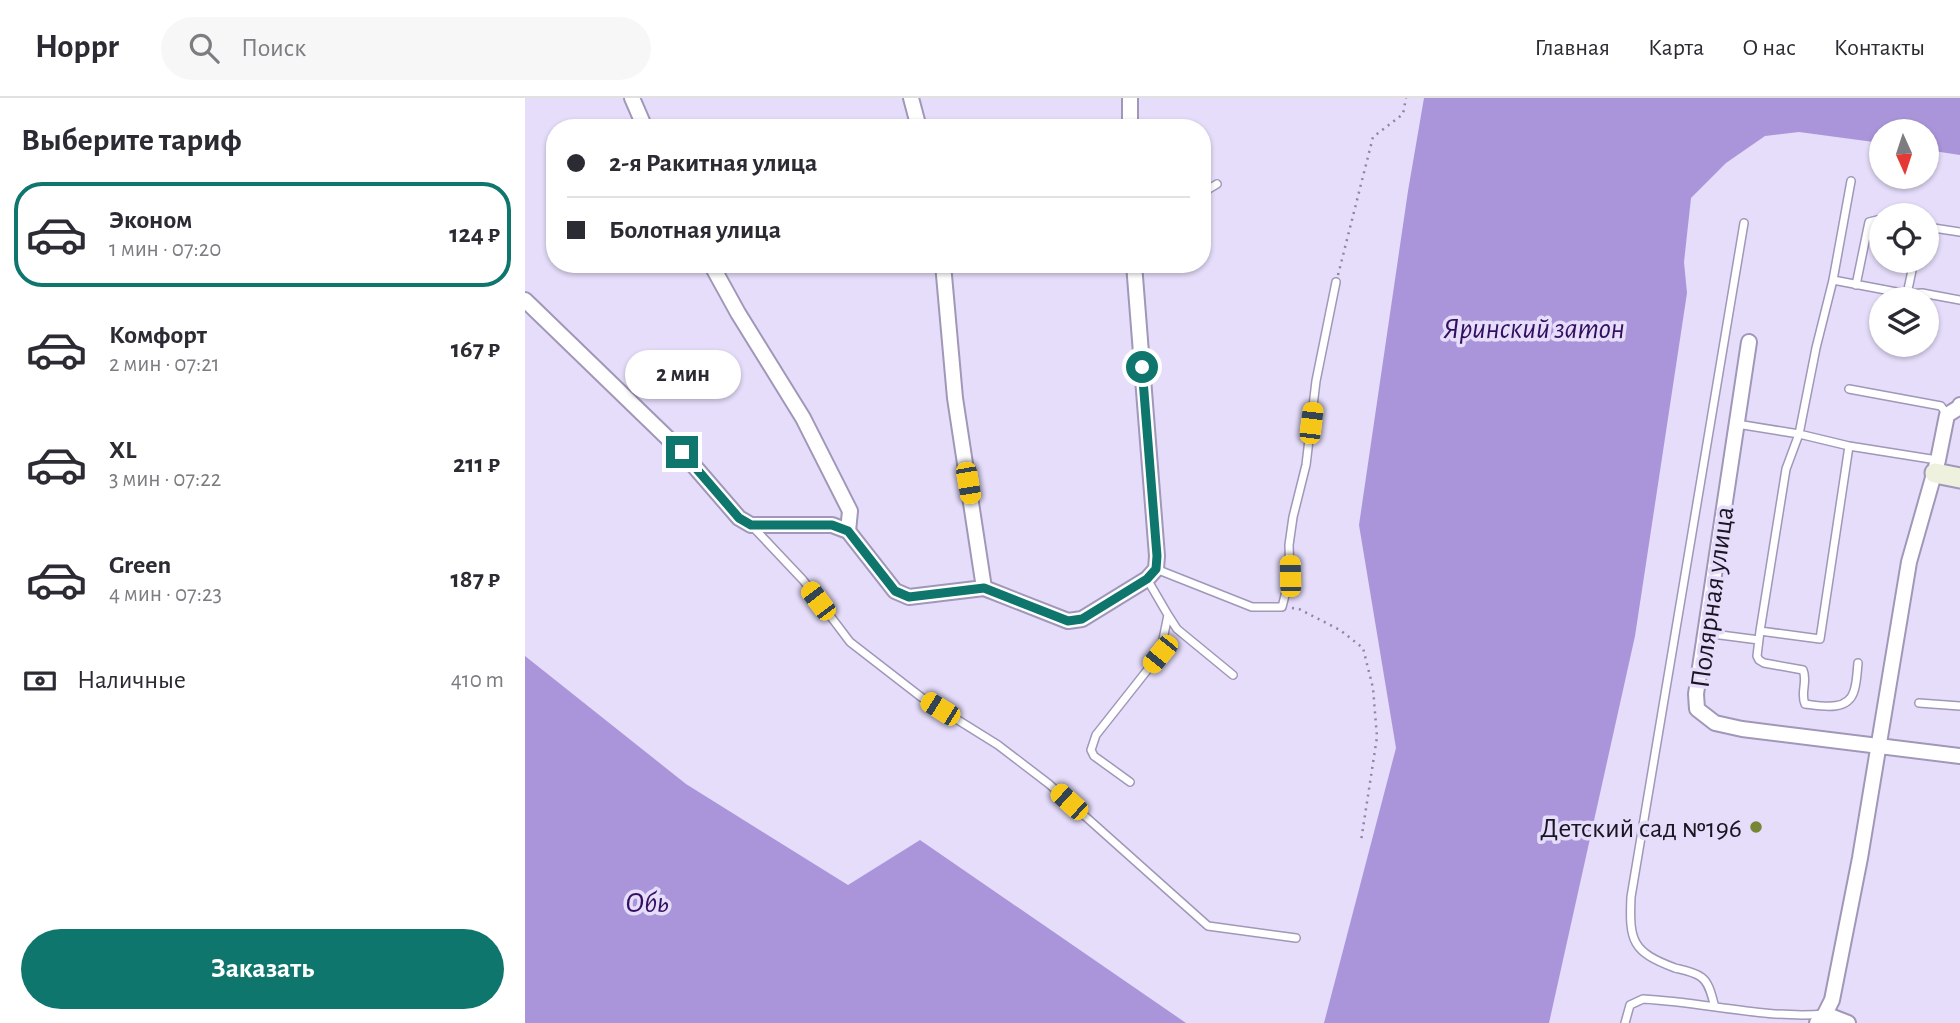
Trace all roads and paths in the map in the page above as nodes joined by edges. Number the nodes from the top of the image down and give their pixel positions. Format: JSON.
{"nodes":[{"id":1,"x":632,"y":98,"type":"edge"},
{"id":2,"x":911,"y":98,"type":"edge"},
{"id":3,"x":1130,"y":98,"type":"edge"},
{"id":4,"x":1406,"y":98,"type":"edge"},
{"id":5,"x":641,"y":119,"type":"edge"},
{"id":6,"x":917,"y":119,"type":"edge"},
{"id":7,"x":1130,"y":119,"type":"edge"},
{"id":8,"x":1851,"y":181,"type":"dead end"},
{"id":9,"x":1217,"y":184,"type":"dead end"},
{"id":10,"x":1211,"y":188,"type":"edge"},
{"id":11,"x":1869,"y":222,"type":"edge"},
{"id":12,"x":1744,"y":223,"type":"dead end"},
{"id":13,"x":1939,"y":229,"type":"edge"},
{"id":14,"x":1960,"y":232,"type":"edge"},
{"id":15,"x":716,"y":273,"type":"edge"},
{"id":16,"x":944,"y":273,"type":"edge"},
{"id":17,"x":1135,"y":273,"type":"edge"},
{"id":18,"x":1833,"y":280,"type":"junction"},
{"id":19,"x":1336,"y":282,"type":"joint"},
{"id":20,"x":1856,"y":285,"type":"junction"},
{"id":21,"x":1869,"y":287,"type":"edge"},
{"id":22,"x":1939,"y":296,"type":"edge"},
{"id":23,"x":525,"y":300,"type":"edge"},
{"id":24,"x":1960,"y":300,"type":"edge"},
{"id":25,"x":1749,"y":342,"type":"dead end"},
{"id":26,"x":1849,"y":388,"type":"dead end"},
{"id":27,"x":1960,"y":405,"type":"edge"},
{"id":28,"x":1947,"y":415,"type":"junction"},
{"id":29,"x":1737,"y":424,"type":"junction"},
{"id":30,"x":1799,"y":434,"type":"junction"},
{"id":31,"x":1849,"y":446,"type":"junction"},
{"id":32,"x":1936,"y":467,"type":"junction"},
{"id":33,"x":1960,"y":478,"type":"edge"},
{"id":34,"x":751,"y":525,"type":"junction"},
{"id":35,"x":848,"y":531,"type":"junction"},
{"id":36,"x":1153,"y":568,"type":"junction"},
{"id":37,"x":984,"y":588,"type":"junction"},
{"id":38,"x":1282,"y":607,"type":"junction"},
{"id":39,"x":1168,"y":615,"type":"junction"},
{"id":40,"x":1705,"y":633,"type":"junction"},
{"id":41,"x":1760,"y":635,"type":"junction"},
{"id":42,"x":1858,"y":663,"type":"dead end"},
{"id":43,"x":1233,"y":675,"type":"dead end"},
{"id":44,"x":1919,"y":703,"type":"dead end"},
{"id":45,"x":1960,"y":706,"type":"edge"},
{"id":46,"x":1879,"y":745,"type":"junction"},
{"id":47,"x":1960,"y":756,"type":"edge"},
{"id":48,"x":1130,"y":782,"type":"dead end"},
{"id":49,"x":1361,"y":841,"type":"dead end"},
{"id":50,"x":1296,"y":938,"type":"dead end"},
{"id":51,"x":1715,"y":1007,"type":"junction"},
{"id":52,"x":1821,"y":1018,"type":"edge"},
{"id":53,"x":1625,"y":1023,"type":"edge"},
{"id":54,"x":1848,"y":1023,"type":"edge"}],
"edges":[{"from":1,"to":5,"type":"street"},
{"from":2,"to":6,"type":"street"},
{"from":3,"to":7,"type":"street"},
{"from":4,"to":19,"type":"path"},
{"from":8,"to":18,"type":"lane"},
{"from":9,"to":10,"type":"lane"},
{"from":11,"to":20,"type":"lane"},
{"from":12,"to":51,"type":"lane"},
{"from":13,"to":14,"type":"lane"},
{"from":15,"to":35,"type":"street"},
{"from":16,"to":37,"type":"street"},
{"from":17,"to":36,"type":"street"},
{"from":18,"to":20,"type":"lane"},
{"from":18,"to":30,"type":"lane"},
{"from":19,"to":38,"type":"lane"},
{"from":20,"to":21,"type":"lane"},
{"from":22,"to":24,"type":"lane"},
{"from":23,"to":34,"type":"street"},
{"from":25,"to":29,"type":"street","name":"Полярная улица"},
{"from":26,"to":28,"type":"lane"},
{"from":27,"to":28,"type":"street"},
{"from":28,"to":32,"type":"street"},
{"from":29,"to":30,"type":"lane"},
{"from":29,"to":40,"type":"street","name":"Полярная улица"},
{"from":30,"to":31,"type":"lane"},
{"from":30,"to":41,"type":"lane"},
{"from":31,"to":32,"type":"lane"},
{"from":31,"to":41,"type":"lane"},
{"from":32,"to":33,"type":"street"},
{"from":32,"to":46,"type":"street"},
{"from":34,"to":35,"type":"street"},
{"from":34,"to":50,"type":"lane"},
{"from":35,"to":37,"type":"street"},
{"from":36,"to":37,"type":"street"},
{"from":36,"to":38,"type":"lane"},
{"from":36,"to":39,"type":"lane"},
{"from":38,"to":49,"type":"path"},
{"from":39,"to":43,"type":"lane"},
{"from":39,"to":48,"type":"lane"},
{"from":40,"to":41,"type":"lane"},
{"from":40,"to":46,"type":"street","name":"Полярная улица"},
{"from":41,"to":42,"type":"lane"},
{"from":44,"to":45,"type":"lane"},
{"from":46,"to":47,"type":"street","name":"Полярная улица"},
{"from":46,"to":52,"type":"street"},
{"from":51,"to":52,"type":"lane"},
{"from":51,"to":53,"type":"lane"},
{"from":52,"to":54,"type":"street"}]}
